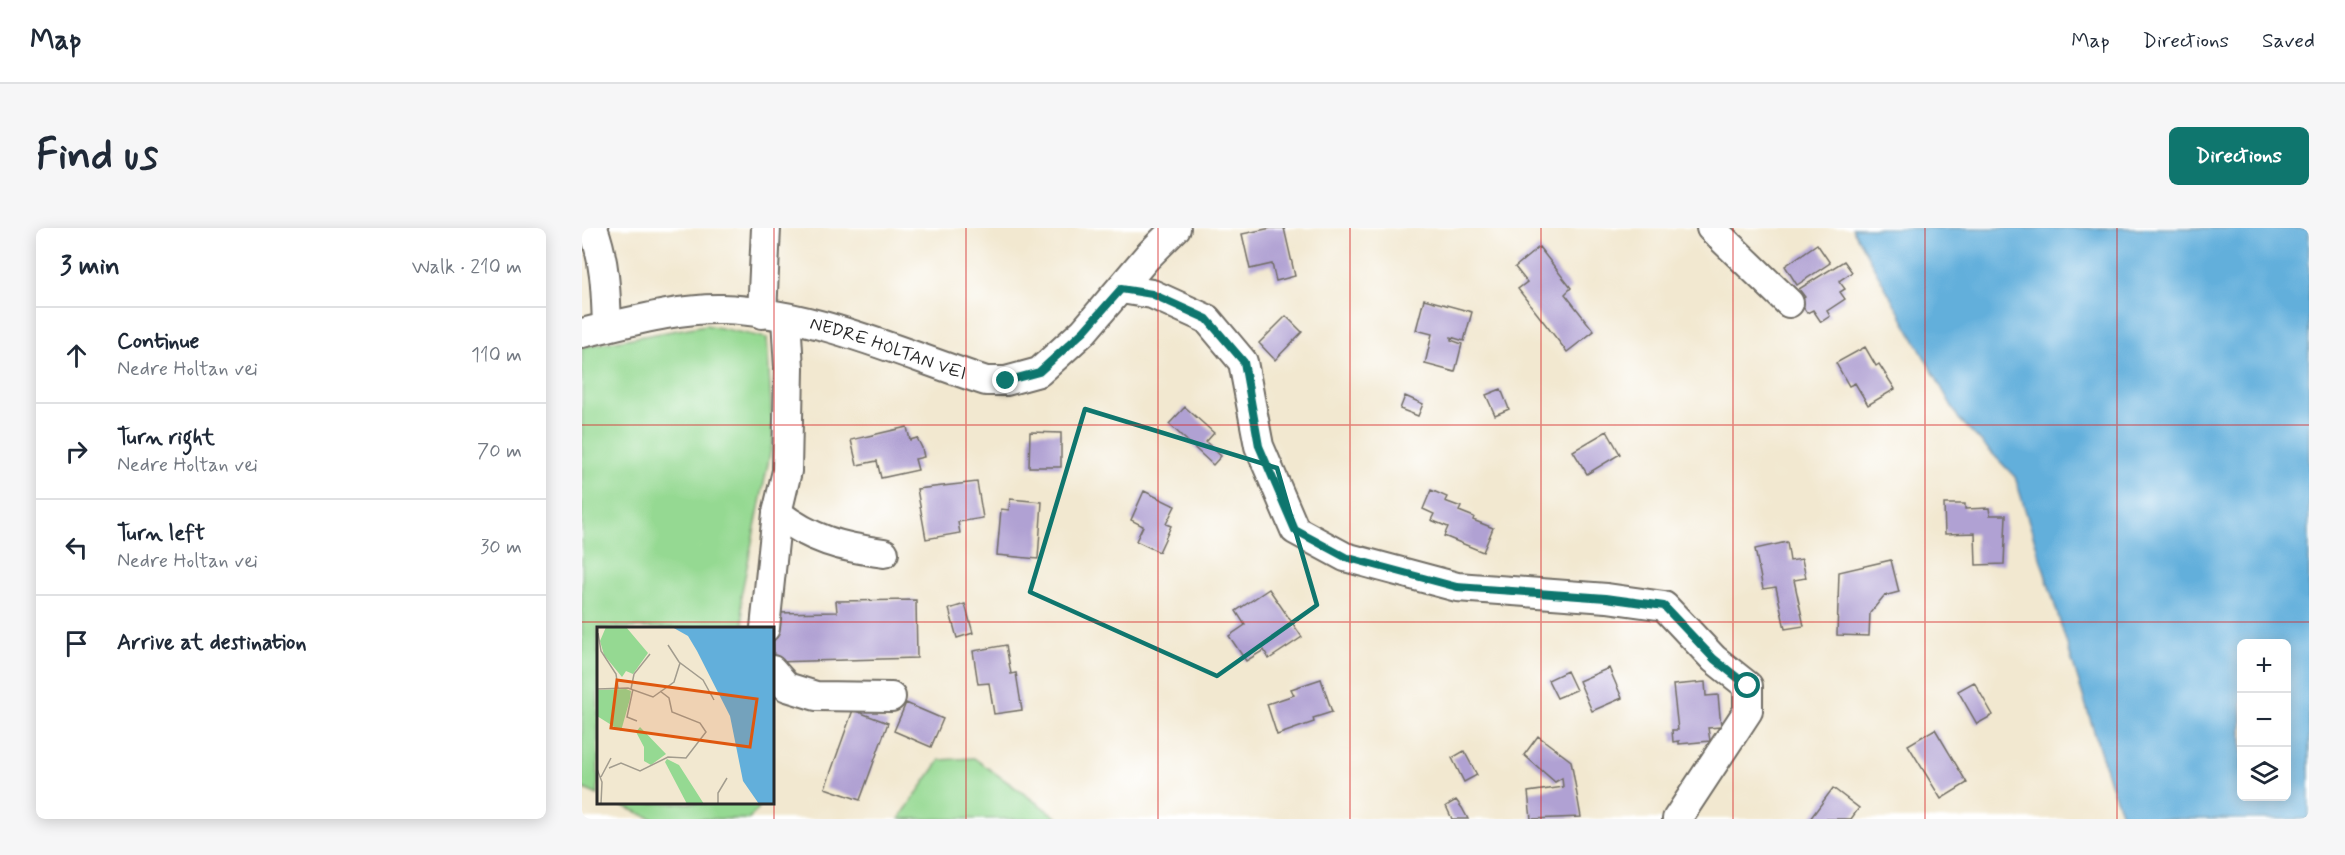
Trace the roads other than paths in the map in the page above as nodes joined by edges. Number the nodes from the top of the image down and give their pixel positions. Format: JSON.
{"nodes":[{"id":1,"x":593,"y":228,"type":"edge"},
{"id":2,"x":766,"y":228,"type":"edge"},
{"id":3,"x":1176,"y":228,"type":"edge"},
{"id":4,"x":1711,"y":228,"type":"edge"},
{"id":5,"x":1121,"y":289,"type":"junction"},
{"id":6,"x":1789,"y":303,"type":"dead end"},
{"id":7,"x":774,"y":316,"type":"junction"},
{"id":8,"x":595,"y":330,"type":"edge"},
{"id":9,"x":777,"y":513,"type":"junction"},
{"id":10,"x":884,"y":553,"type":"dead end"},
{"id":11,"x":765,"y":627,"type":"edge"},
{"id":12,"x":774,"y":672,"type":"edge"},
{"id":13,"x":891,"y":697,"type":"dead end"},
{"id":14,"x":1677,"y":819,"type":"edge"}],
"edges":[{"from":1,"to":8,"type":"street"},
{"from":2,"to":7,"type":"street"},
{"from":3,"to":5,"type":"street","name":"NEDRE HOLTAN VEI"},
{"from":4,"to":6,"type":"street"},
{"from":5,"to":7,"type":"street","name":"NEDRE HOLTAN VEI"},
{"from":5,"to":14,"type":"street"},
{"from":7,"to":8,"type":"street","name":"NEDRE HOLTAN VEI"},
{"from":7,"to":9,"type":"street"},
{"from":9,"to":10,"type":"street"},
{"from":9,"to":11,"type":"street"},
{"from":12,"to":13,"type":"street"}]}
